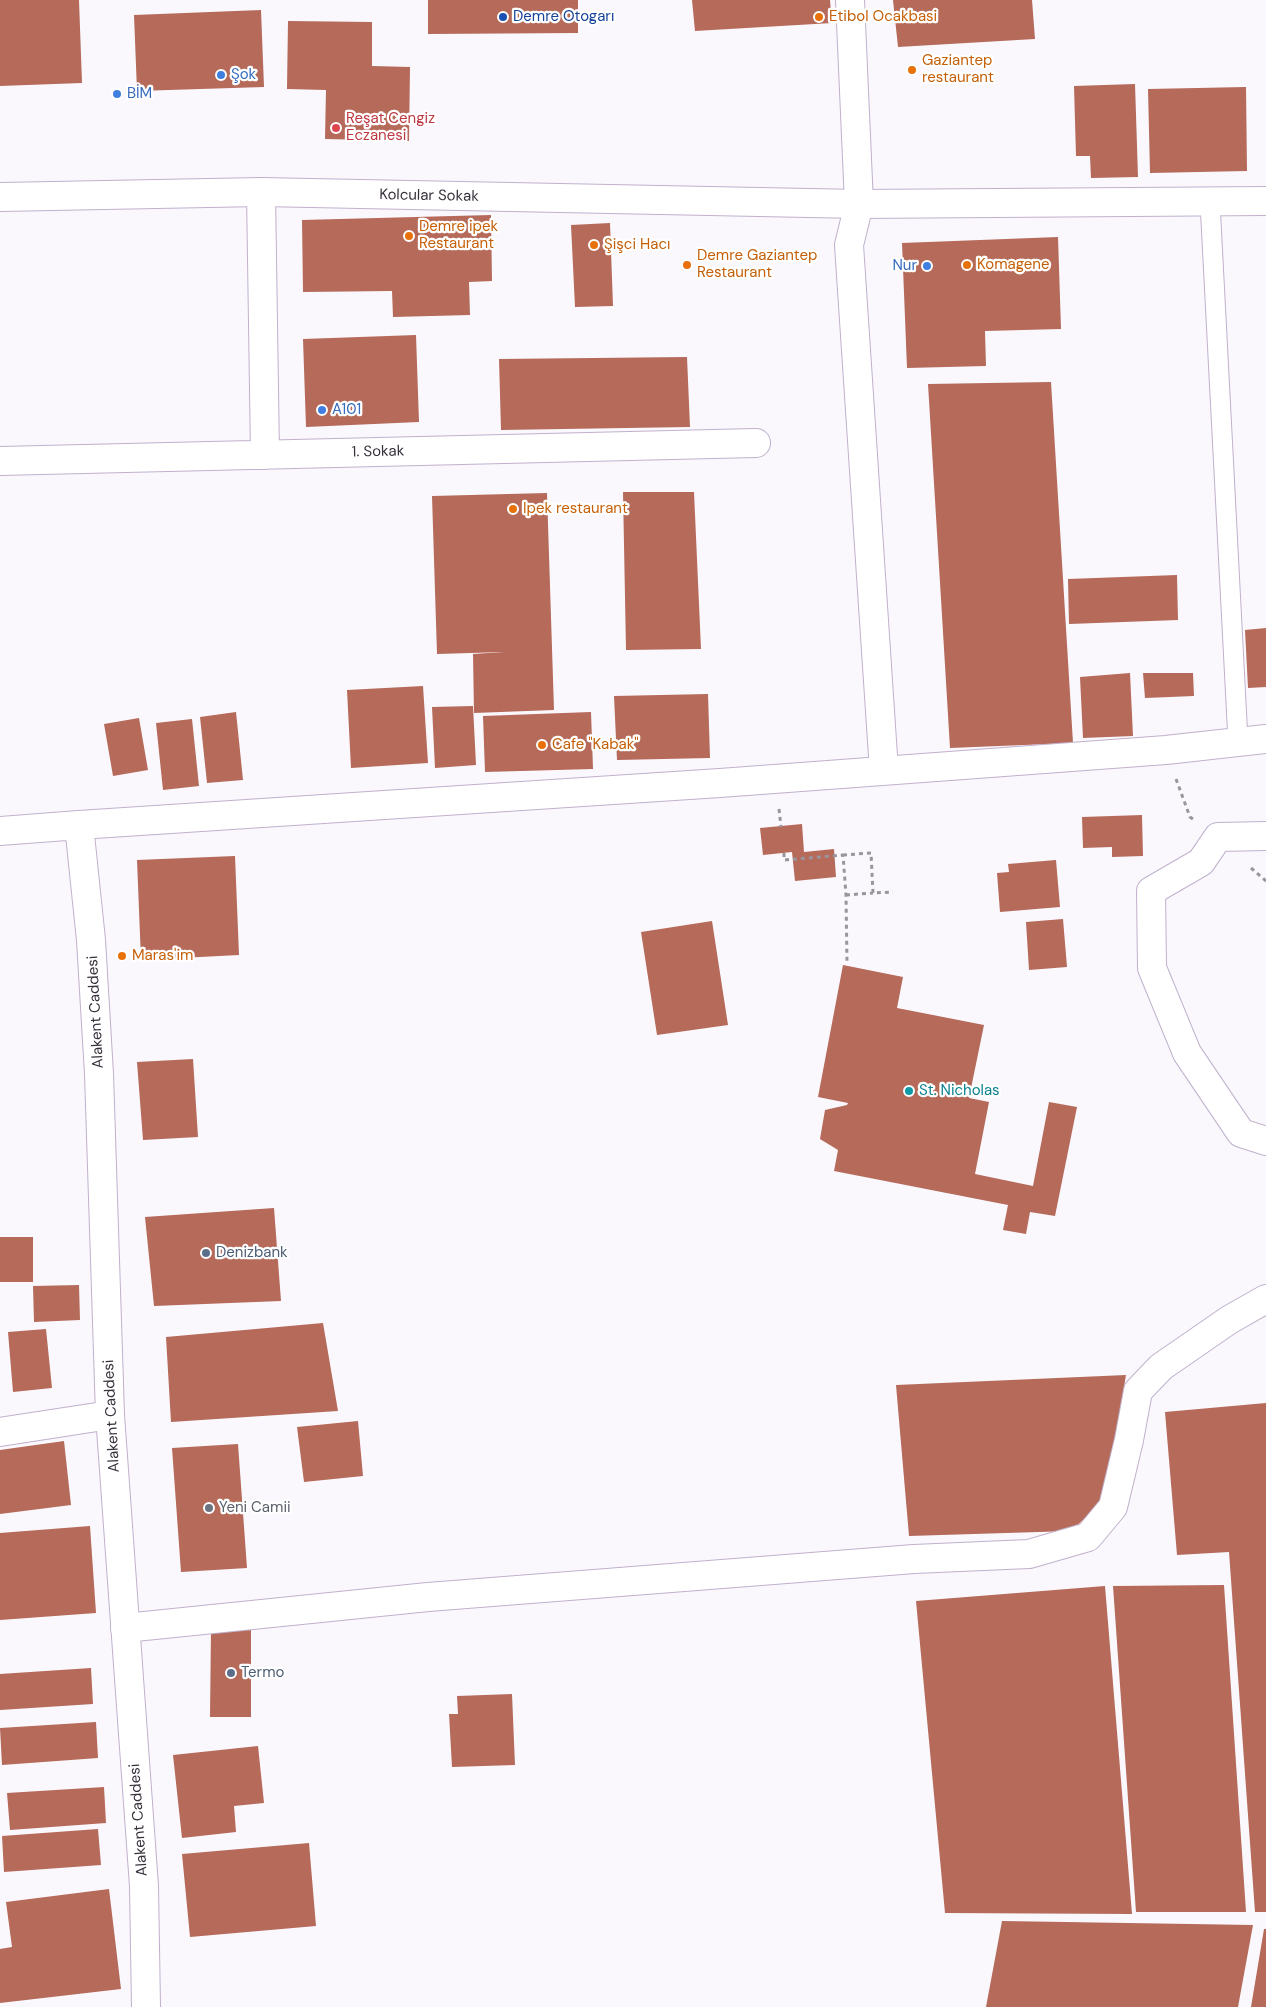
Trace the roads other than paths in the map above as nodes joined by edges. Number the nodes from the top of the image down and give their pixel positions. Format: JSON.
{"nodes":[{"id":1,"x":850,"y":0,"type":"edge"},
{"id":2,"x":261,"y":192,"type":"junction"},
{"id":3,"x":0,"y":197,"type":"edge"},
{"id":4,"x":1266,"y":201,"type":"edge"},
{"id":5,"x":1210,"y":202,"type":"junction"},
{"id":6,"x":858,"y":204,"type":"junction"},
{"id":7,"x":756,"y":443,"type":"dead end"},
{"id":8,"x":265,"y":455,"type":"junction"},
{"id":9,"x":0,"y":461,"type":"edge"},
{"id":10,"x":1266,"y":739,"type":"edge"},
{"id":11,"x":1238,"y":741,"type":"junction"},
{"id":12,"x":884,"y":771,"type":"junction"},
{"id":13,"x":79,"y":825,"type":"junction"},
{"id":14,"x":0,"y":831,"type":"edge"},
{"id":15,"x":1266,"y":836,"type":"edge"},
{"id":16,"x":1266,"y":1141,"type":"edge"},
{"id":17,"x":1266,"y":1299,"type":"edge"},
{"id":18,"x":110,"y":1415,"type":"junction"},
{"id":19,"x":0,"y":1432,"type":"edge"},
{"id":20,"x":125,"y":1628,"type":"junction"},
{"id":21,"x":146,"y":2007,"type":"edge"}],
"edges":[{"from":1,"to":6,"type":"street"},
{"from":2,"to":3,"type":"street","name":"Kolcular Sokak"},
{"from":2,"to":6,"type":"street","name":"Kolcular Sokak"},
{"from":2,"to":8,"type":"street"},
{"from":4,"to":5,"type":"street","name":"Kolcular Sokak"},
{"from":5,"to":6,"type":"street","name":"Kolcular Sokak"},
{"from":5,"to":11,"type":"lane"},
{"from":6,"to":12,"type":"street"},
{"from":7,"to":8,"type":"street","name":"1. Sokak"},
{"from":8,"to":9,"type":"street","name":"1. Sokak"},
{"from":10,"to":11,"type":"street"},
{"from":11,"to":12,"type":"street"},
{"from":12,"to":13,"type":"street"},
{"from":13,"to":14,"type":"street"},
{"from":13,"to":18,"type":"street","name":"Alakent Caddesi"},
{"from":15,"to":16,"type":"street"},
{"from":17,"to":20,"type":"street"},
{"from":18,"to":19,"type":"street"},
{"from":18,"to":20,"type":"street","name":"Alakent Caddesi"},
{"from":20,"to":21,"type":"street","name":"Alakent Caddesi"}]}
